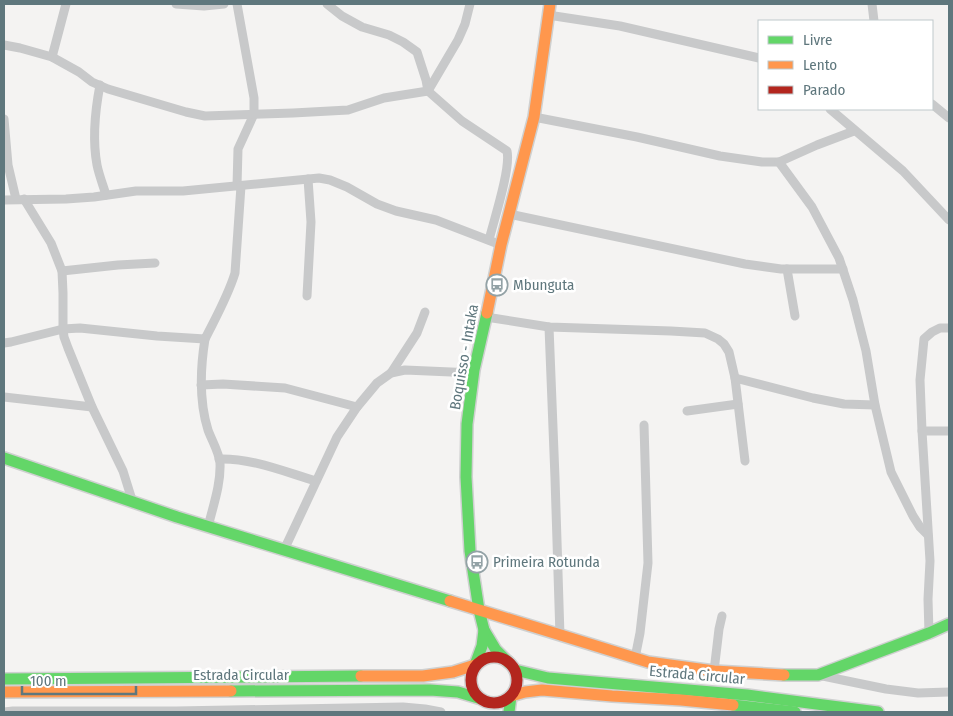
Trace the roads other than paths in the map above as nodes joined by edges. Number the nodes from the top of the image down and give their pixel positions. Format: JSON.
{"nodes":[{"id":1,"x":66,"y":4,"type":"edge"},
{"id":2,"x":176,"y":4,"type":"edge"},
{"id":3,"x":224,"y":4,"type":"edge"},
{"id":4,"x":237,"y":4,"type":"edge"},
{"id":5,"x":327,"y":4,"type":"edge"},
{"id":6,"x":470,"y":4,"type":"edge"},
{"id":7,"x":872,"y":4,"type":"edge"},
{"id":8,"x":549,"y":10,"type":"edge"},
{"id":9,"x":874,"y":20,"type":"edge"},
{"id":10,"x":4,"y":45,"type":"edge"},
{"id":11,"x":52,"y":57,"type":"junction"},
{"id":12,"x":758,"y":58,"type":"edge"},
{"id":13,"x":100,"y":86,"type":"junction"},
{"id":14,"x":428,"y":91,"type":"junction"},
{"id":15,"x":933,"y":105,"type":"edge"},
{"id":16,"x":831,"y":110,"type":"edge"},
{"id":17,"x":254,"y":114,"type":"junction"},
{"id":18,"x":534,"y":117,"type":"junction"},
{"id":19,"x":949,"y":118,"type":"edge"},
{"id":20,"x":4,"y":119,"type":"edge"},
{"id":21,"x":854,"y":131,"type":"junction"},
{"id":22,"x":779,"y":162,"type":"junction"},
{"id":23,"x":308,"y":179,"type":"junction"},
{"id":24,"x":239,"y":186,"type":"junction"},
{"id":25,"x":106,"y":195,"type":"junction"},
{"id":26,"x":20,"y":199,"type":"junction"},
{"id":27,"x":4,"y":200,"type":"edge"},
{"id":28,"x":509,"y":214,"type":"junction"},
{"id":29,"x":949,"y":220,"type":"edge"},
{"id":30,"x":489,"y":240,"type":"junction"},
{"id":31,"x":501,"y":245,"type":"junction"},
{"id":32,"x":155,"y":262,"type":"dead end"},
{"id":33,"x":787,"y":269,"type":"junction"},
{"id":34,"x":842,"y":269,"type":"junction"},
{"id":35,"x":62,"y":271,"type":"junction"},
{"id":36,"x":307,"y":296,"type":"dead end"},
{"id":37,"x":425,"y":312,"type":"dead end"},
{"id":38,"x":486,"y":316,"type":"junction"},
{"id":39,"x":795,"y":316,"type":"dead end"},
{"id":40,"x":549,"y":327,"type":"junction"},
{"id":41,"x":949,"y":328,"type":"edge"},
{"id":42,"x":62,"y":329,"type":"junction"},
{"id":43,"x":205,"y":340,"type":"junction"},
{"id":44,"x":4,"y":343,"type":"edge"},
{"id":45,"x":391,"y":373,"type":"junction"},
{"id":46,"x":474,"y":373,"type":"junction"},
{"id":47,"x":735,"y":378,"type":"junction"},
{"id":48,"x":201,"y":385,"type":"junction"},
{"id":49,"x":4,"y":397,"type":"edge"},
{"id":50,"x":738,"y":404,"type":"junction"},
{"id":51,"x":875,"y":406,"type":"junction"},
{"id":52,"x":92,"y":407,"type":"junction"},
{"id":53,"x":358,"y":407,"type":"junction"},
{"id":54,"x":687,"y":411,"type":"dead end"},
{"id":55,"x":644,"y":425,"type":"dead end"},
{"id":56,"x":922,"y":431,"type":"junction"},
{"id":57,"x":949,"y":431,"type":"edge"},
{"id":58,"x":4,"y":458,"type":"edge"},
{"id":59,"x":219,"y":459,"type":"junction"},
{"id":60,"x":745,"y":461,"type":"dead end"},
{"id":61,"x":316,"y":481,"type":"junction"},
{"id":62,"x":133,"y":503,"type":"junction"},
{"id":63,"x":208,"y":527,"type":"junction"},
{"id":64,"x":928,"y":535,"type":"junction"},
{"id":65,"x":284,"y":550,"type":"junction"},
{"id":66,"x":479,"y":610,"type":"junction"},
{"id":67,"x":722,"y":616,"type":"dead end"},
{"id":68,"x":949,"y":624,"type":"edge"},
{"id":69,"x":484,"y":630,"type":"junction"},
{"id":70,"x":929,"y":633,"type":"junction"},
{"id":71,"x":560,"y":636,"type":"junction"},
{"id":72,"x":635,"y":658,"type":"junction"},
{"id":73,"x":475,"y":665,"type":"junction"},
{"id":74,"x":513,"y":667,"type":"junction"},
{"id":75,"x":714,"y":671,"type":"junction"},
{"id":76,"x":818,"y":675,"type":"junction"},
{"id":77,"x":4,"y":679,"type":"edge"},
{"id":78,"x":4,"y":692,"type":"edge"},
{"id":79,"x":949,"y":692,"type":"edge"},
{"id":80,"x":511,"y":696,"type":"junction"},
{"id":81,"x":482,"y":700,"type":"junction"},
{"id":82,"x":215,"y":711,"type":"edge"},
{"id":83,"x":304,"y":711,"type":"edge"},
{"id":84,"x":10,"y":712,"type":"edge"},
{"id":85,"x":32,"y":712,"type":"edge"},
{"id":86,"x":176,"y":712,"type":"edge"},
{"id":87,"x":441,"y":712,"type":"edge"},
{"id":88,"x":494,"y":712,"type":"edge"},
{"id":89,"x":509,"y":712,"type":"edge"},
{"id":90,"x":795,"y":712,"type":"edge"},
{"id":91,"x":878,"y":712,"type":"edge"}],
"edges":[{"from":1,"to":11,"type":"street"},
{"from":2,"to":3,"type":"street"},
{"from":4,"to":17,"type":"street"},
{"from":5,"to":14,"type":"street"},
{"from":6,"to":14,"type":"street"},
{"from":7,"to":9,"type":"street"},
{"from":8,"to":12,"type":"street"},
{"from":8,"to":18,"type":"street","name":"Boquisso - Intaka"},
{"from":10,"to":11,"type":"street"},
{"from":11,"to":13,"type":"street"},
{"from":13,"to":17,"type":"street"},
{"from":13,"to":25,"type":"street"},
{"from":14,"to":17,"type":"street"},
{"from":14,"to":30,"type":"street"},
{"from":15,"to":19,"type":"street"},
{"from":16,"to":21,"type":"street"},
{"from":17,"to":24,"type":"street"},
{"from":18,"to":22,"type":"street"},
{"from":18,"to":28,"type":"street","name":"Boquisso - Intaka"},
{"from":20,"to":26,"type":"street"},
{"from":21,"to":22,"type":"street"},
{"from":21,"to":29,"type":"street"},
{"from":22,"to":34,"type":"street"},
{"from":23,"to":24,"type":"street"},
{"from":23,"to":30,"type":"street"},
{"from":23,"to":36,"type":"street"},
{"from":24,"to":25,"type":"street"},
{"from":24,"to":43,"type":"street"},
{"from":25,"to":26,"type":"street"},
{"from":26,"to":27,"type":"street"},
{"from":26,"to":35,"type":"street"},
{"from":28,"to":31,"type":"street","name":"Boquisso - Intaka"},
{"from":28,"to":33,"type":"street"},
{"from":30,"to":31,"type":"street"},
{"from":31,"to":38,"type":"street","name":"Boquisso - Intaka"},
{"from":32,"to":35,"type":"street"},
{"from":33,"to":34,"type":"street"},
{"from":33,"to":39,"type":"street"},
{"from":34,"to":51,"type":"street"},
{"from":35,"to":42,"type":"street"},
{"from":37,"to":45,"type":"street"},
{"from":38,"to":40,"type":"street"},
{"from":38,"to":46,"type":"street","name":"Boquisso - Intaka"},
{"from":40,"to":47,"type":"street"},
{"from":40,"to":71,"type":"street"},
{"from":41,"to":56,"type":"street"},
{"from":42,"to":43,"type":"street"},
{"from":42,"to":44,"type":"street"},
{"from":42,"to":52,"type":"street"},
{"from":43,"to":48,"type":"street"},
{"from":45,"to":46,"type":"street"},
{"from":45,"to":53,"type":"street"},
{"from":46,"to":66,"type":"street","name":"Boquisso - Intaka"},
{"from":47,"to":50,"type":"street"},
{"from":47,"to":51,"type":"street"},
{"from":48,"to":53,"type":"street"},
{"from":48,"to":59,"type":"street"},
{"from":49,"to":52,"type":"street"},
{"from":50,"to":54,"type":"street"},
{"from":50,"to":60,"type":"street"},
{"from":51,"to":64,"type":"street"},
{"from":52,"to":62,"type":"street"},
{"from":53,"to":61,"type":"street"},
{"from":55,"to":72,"type":"street"},
{"from":56,"to":57,"type":"street"},
{"from":56,"to":64,"type":"street"},
{"from":58,"to":62,"type":"street"},
{"from":59,"to":61,"type":"street"},
{"from":59,"to":63,"type":"street"},
{"from":61,"to":65,"type":"street"},
{"from":62,"to":63,"type":"street"},
{"from":63,"to":65,"type":"street"},
{"from":64,"to":70,"type":"street"},
{"from":65,"to":66,"type":"street"},
{"from":66,"to":69,"type":"street","name":"Boquisso - Intaka"},
{"from":66,"to":71,"type":"street"},
{"from":67,"to":75,"type":"street"},
{"from":68,"to":70,"type":"street"},
{"from":69,"to":73,"type":"street"},
{"from":69,"to":74,"type":"street"},
{"from":70,"to":76,"type":"street"},
{"from":71,"to":72,"type":"street"},
{"from":72,"to":75,"type":"street"},
{"from":73,"to":74,"type":"street"},
{"from":73,"to":77,"type":"street","name":"Estrada Circular"},
{"from":73,"to":81,"type":"street"},
{"from":74,"to":80,"type":"street"},
{"from":74,"to":91,"type":"street","name":"Estrada Circular"},
{"from":75,"to":76,"type":"street"},
{"from":76,"to":79,"type":"street"},
{"from":78,"to":81,"type":"street","name":"Estrada Circular"},
{"from":80,"to":81,"type":"street"},
{"from":80,"to":89,"type":"street"},
{"from":80,"to":90,"type":"street","name":"Estrada Circular"},
{"from":81,"to":88,"type":"street"},
{"from":82,"to":83,"type":"street"},
{"from":82,"to":86,"type":"street"},
{"from":83,"to":87,"type":"street"},
{"from":84,"to":85,"type":"street"},
{"from":85,"to":86,"type":"street"}]}
